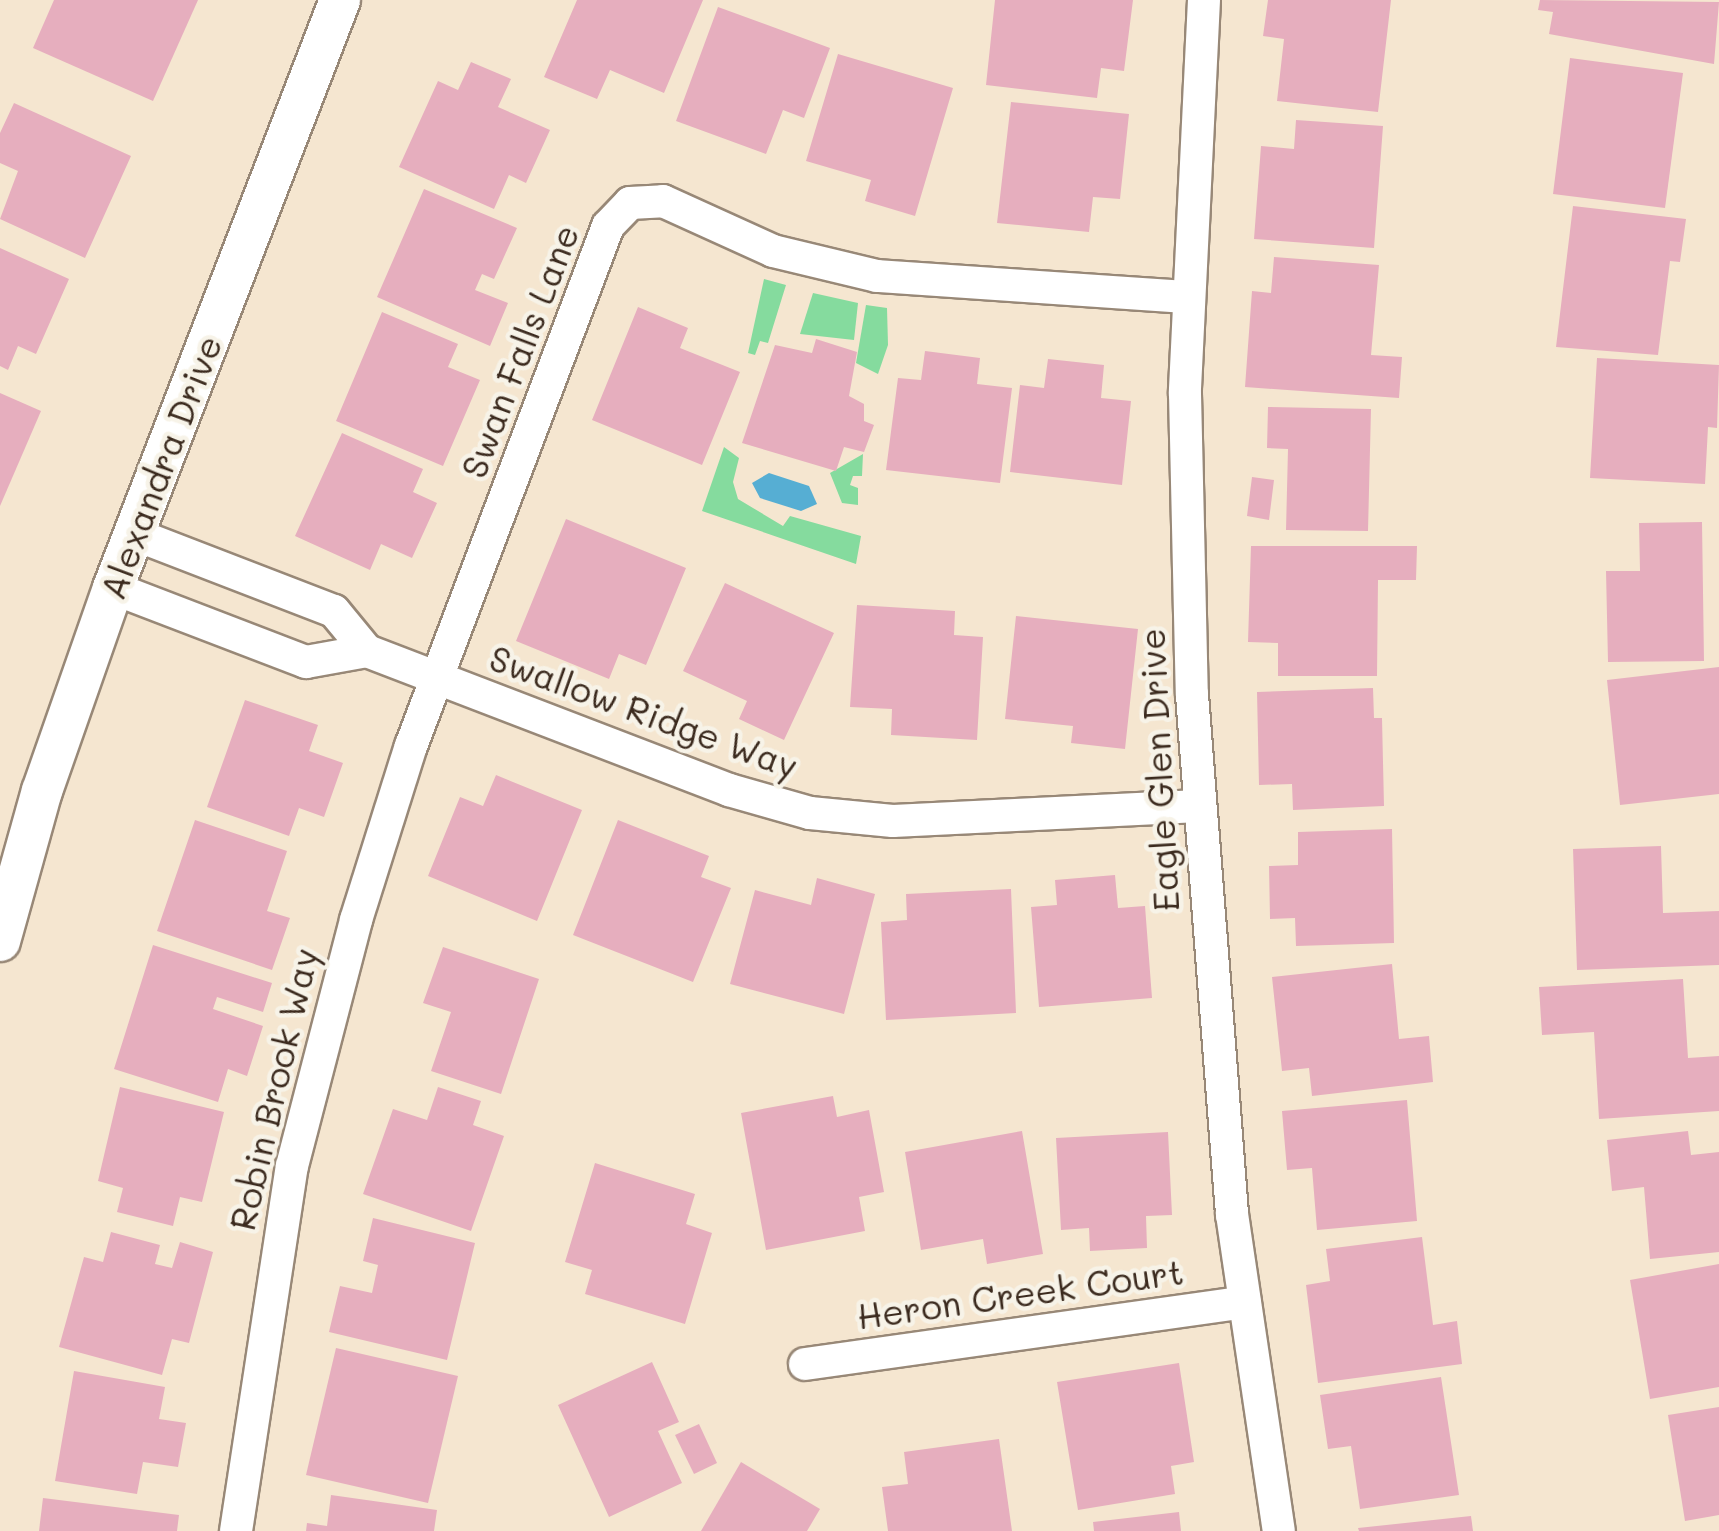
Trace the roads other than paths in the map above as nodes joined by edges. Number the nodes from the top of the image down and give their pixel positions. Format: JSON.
{"nodes":[{"id":1,"x":340,"y":0,"type":"edge"},
{"id":2,"x":1204,"y":0,"type":"edge"},
{"id":3,"x":1188,"y":297,"type":"junction"},
{"id":4,"x":134,"y":534,"type":"junction"},
{"id":5,"x":256,"y":581,"type":"junction"},
{"id":6,"x":113,"y":588,"type":"junction"},
{"id":7,"x":235,"y":635,"type":"junction"},
{"id":8,"x":367,"y":651,"type":"junction"},
{"id":9,"x":437,"y":678,"type":"junction"},
{"id":10,"x":1199,"y":806,"type":"junction"},
{"id":11,"x":0,"y":941,"type":"edge"},
{"id":12,"x":1245,"y":1302,"type":"junction"},
{"id":13,"x":806,"y":1364,"type":"dead end"},
{"id":14,"x":236,"y":1531,"type":"edge"},
{"id":15,"x":1279,"y":1531,"type":"edge"}],
"edges":[{"from":1,"to":4,"type":"street","name":"Alexandra Drive"},
{"from":2,"to":3,"type":"street","name":"Eagle Glen Drive"},
{"from":3,"to":9,"type":"street","name":"Swan Falls Lane"},
{"from":3,"to":10,"type":"street","name":"Eagle Glen Drive"},
{"from":4,"to":5,"type":"street"},
{"from":4,"to":6,"type":"street","name":"Alexandra Drive"},
{"from":5,"to":7,"type":"street"},
{"from":5,"to":8,"type":"street"},
{"from":6,"to":7,"type":"street"},
{"from":6,"to":11,"type":"street","name":"Alexandra Drive"},
{"from":7,"to":8,"type":"street"},
{"from":8,"to":9,"type":"street","name":"Swallow Ridge Way"},
{"from":9,"to":10,"type":"street","name":"Swallow Ridge Way"},
{"from":9,"to":14,"type":"street","name":"Robin Brook Way"},
{"from":10,"to":12,"type":"street","name":"Eagle Glen Drive"},
{"from":12,"to":13,"type":"street","name":"Heron Creek Court"},
{"from":12,"to":15,"type":"street","name":"Eagle Glen Drive"}]}
